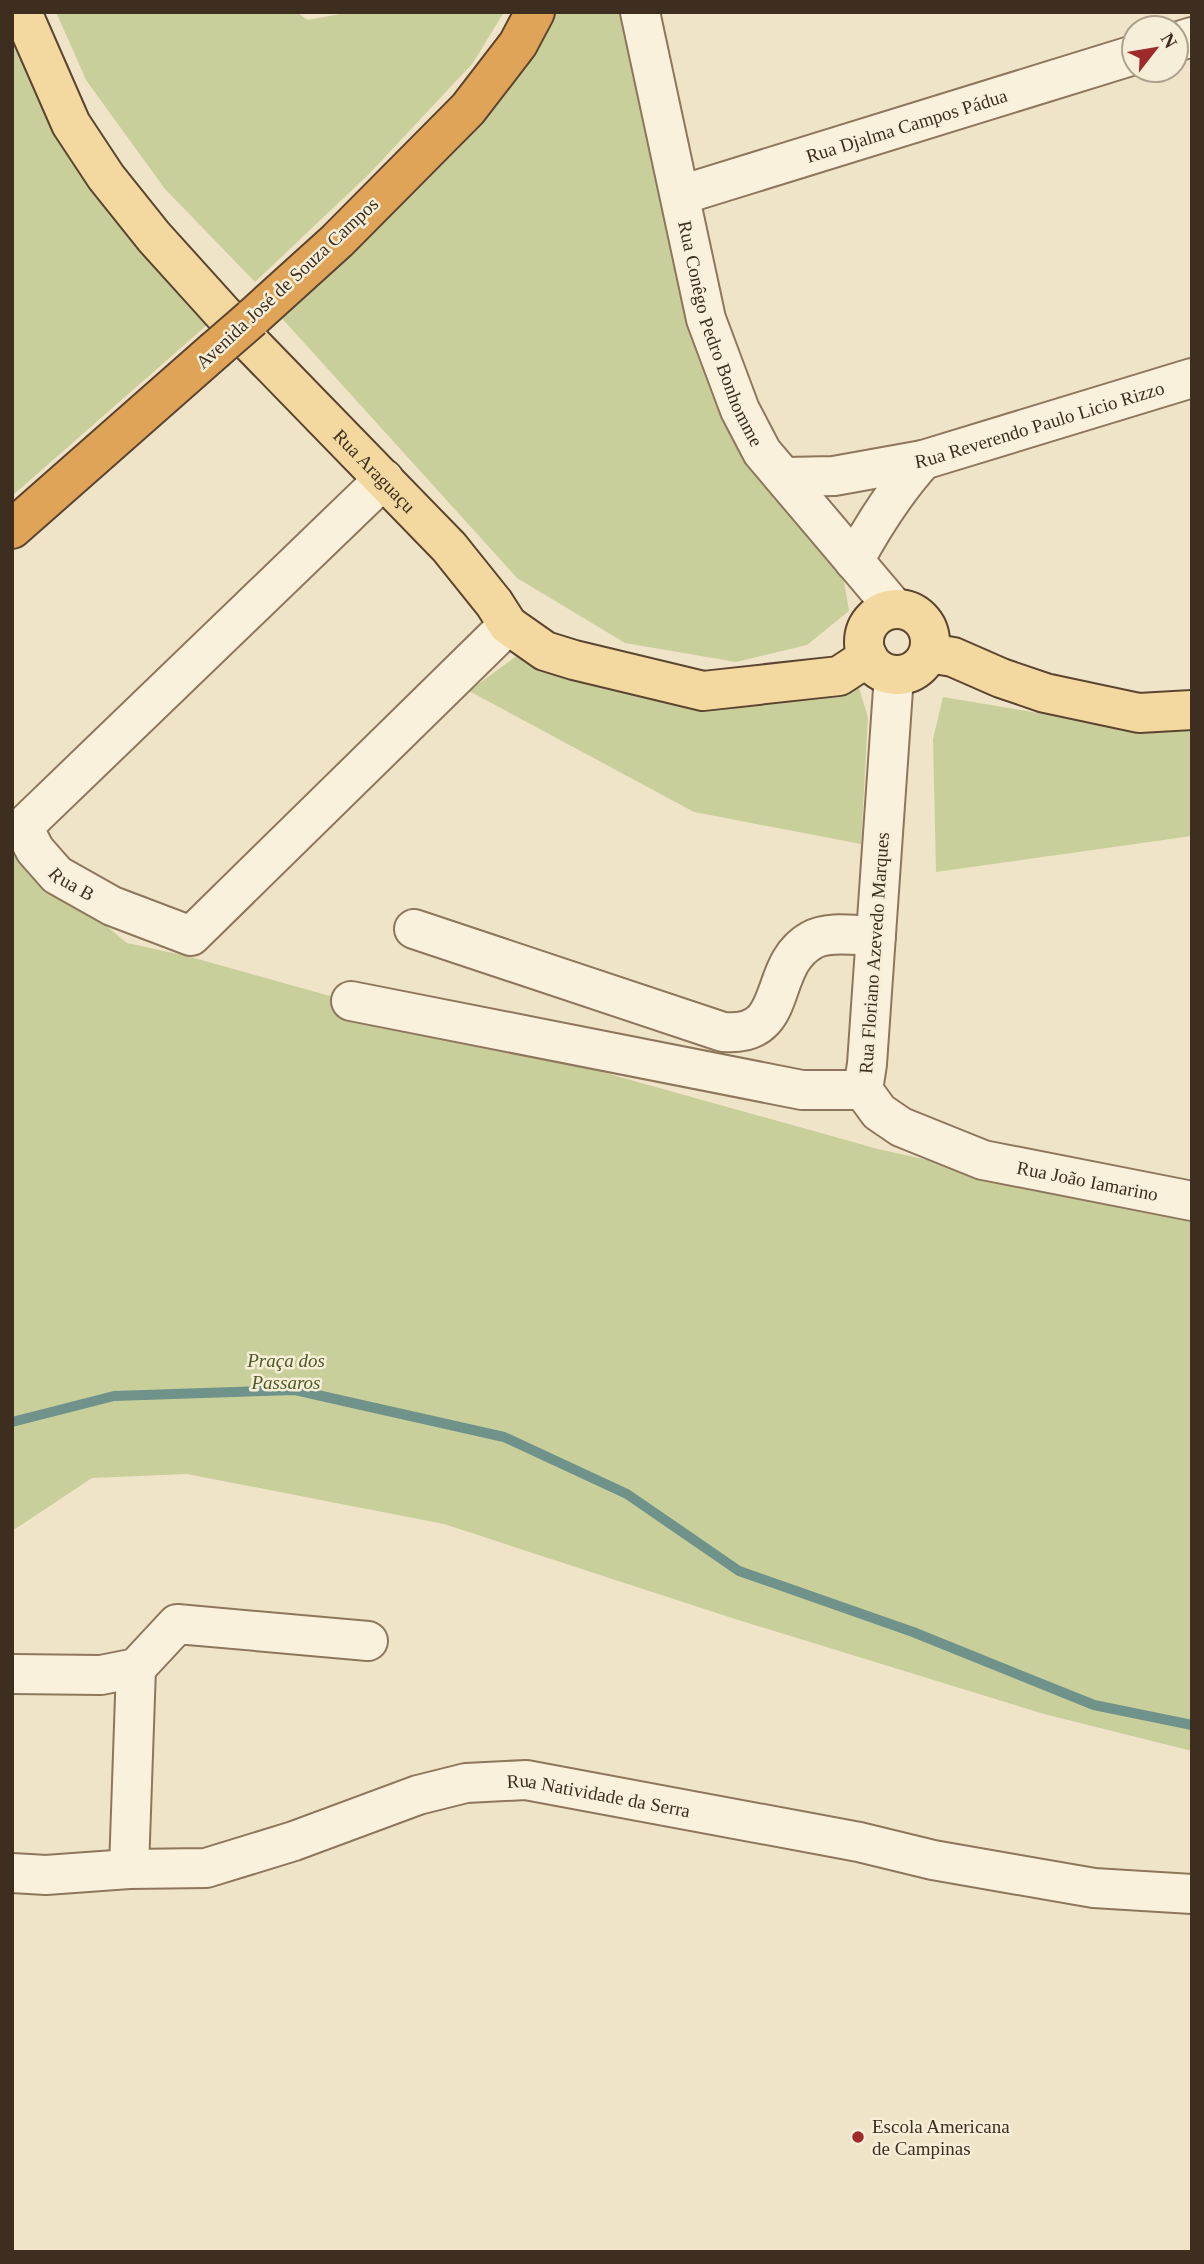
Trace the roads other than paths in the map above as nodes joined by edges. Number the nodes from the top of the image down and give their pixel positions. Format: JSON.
{"nodes":[{"id":1,"x":22,"y":12,"type":"edge"},
{"id":2,"x":536,"y":12,"type":"edge"},
{"id":3,"x":640,"y":12,"type":"edge"},
{"id":4,"x":1120,"y":59,"type":"edge"},
{"id":5,"x":681,"y":195,"type":"junction"},
{"id":6,"x":1192,"y":378,"type":"edge"},
{"id":7,"x":923,"y":460,"type":"junction"},
{"id":8,"x":785,"y":477,"type":"junction"},
{"id":9,"x":384,"y":479,"type":"junction"},
{"id":10,"x":12,"y":529,"type":"edge"},
{"id":11,"x":854,"y":561,"type":"junction"},
{"id":12,"x":895,"y":609,"type":"junction"},
{"id":13,"x":508,"y":625,"type":"junction"},
{"id":14,"x":929,"y":653,"type":"junction"},
{"id":15,"x":881,"y":666,"type":"junction"},
{"id":16,"x":1192,"y":710,"type":"edge"},
{"id":17,"x":414,"y":929,"type":"dead end"},
{"id":18,"x":876,"y":936,"type":"junction"},
{"id":19,"x":351,"y":1001,"type":"dead end"},
{"id":20,"x":863,"y":1090,"type":"junction"},
{"id":21,"x":983,"y":1160,"type":"joint"},
{"id":22,"x":1192,"y":1201,"type":"edge"},
{"id":23,"x":368,"y":1641,"type":"dead end"},
{"id":24,"x":136,"y":1668,"type":"junction"},
{"id":25,"x":12,"y":1674,"type":"edge"},
{"id":26,"x":129,"y":1869,"type":"junction"},
{"id":27,"x":12,"y":1874,"type":"edge"},
{"id":28,"x":1192,"y":1894,"type":"edge"}],
"edges":[{"from":1,"to":9,"type":"main road","name":"Rua Araguaçu"},
{"from":2,"to":10,"type":"highway","name":"Avenida José de Souza Campos","bridge":true},
{"from":3,"to":5,"type":"street","name":"Rua Conêgo Pedro Bonhomme"},
{"from":4,"to":5,"type":"street","name":"Rua Djalma Campos Pádua"},
{"from":5,"to":8,"type":"street","name":"Rua Conêgo Pedro Bonhomme"},
{"from":6,"to":7,"type":"street","name":"Rua Reverendo Paulo Licio Rizzo"},
{"from":7,"to":8,"type":"street"},
{"from":7,"to":11,"type":"street","name":"Rua Reverendo Paulo Licio Rizzo"},
{"from":8,"to":11,"type":"street","name":"Rua Conêgo Pedro Bonhomme"},
{"from":9,"to":13,"type":"main road","name":"Rua Araguaçu"},
{"from":9,"to":13,"type":"street","name":"Rua B"},
{"from":11,"to":12,"type":"street","name":"Rua Conêgo Pedro Bonhomme"},
{"from":12,"to":14,"type":"main road"},
{"from":12,"to":15,"type":"main road"},
{"from":13,"to":15,"type":"main road","name":"Rua Araguaçu"},
{"from":14,"to":15,"type":"main road"},
{"from":14,"to":16,"type":"main road"},
{"from":15,"to":18,"type":"street","name":"Rua Floriano Azevedo Marques"},
{"from":17,"to":18,"type":"street"},
{"from":18,"to":20,"type":"street","name":"Rua Floriano Azevedo Marques"},
{"from":19,"to":20,"type":"street"},
{"from":20,"to":21,"type":"street","name":"Rua Floriano Azevedo Marques"},
{"from":21,"to":22,"type":"street","name":"Rua João Iamarino"},
{"from":23,"to":24,"type":"street"},
{"from":24,"to":25,"type":"street"},
{"from":24,"to":26,"type":"street"},
{"from":26,"to":27,"type":"street","name":"Rua Natividade da Serra"},
{"from":26,"to":28,"type":"street","name":"Rua Natividade da Serra"}]}
